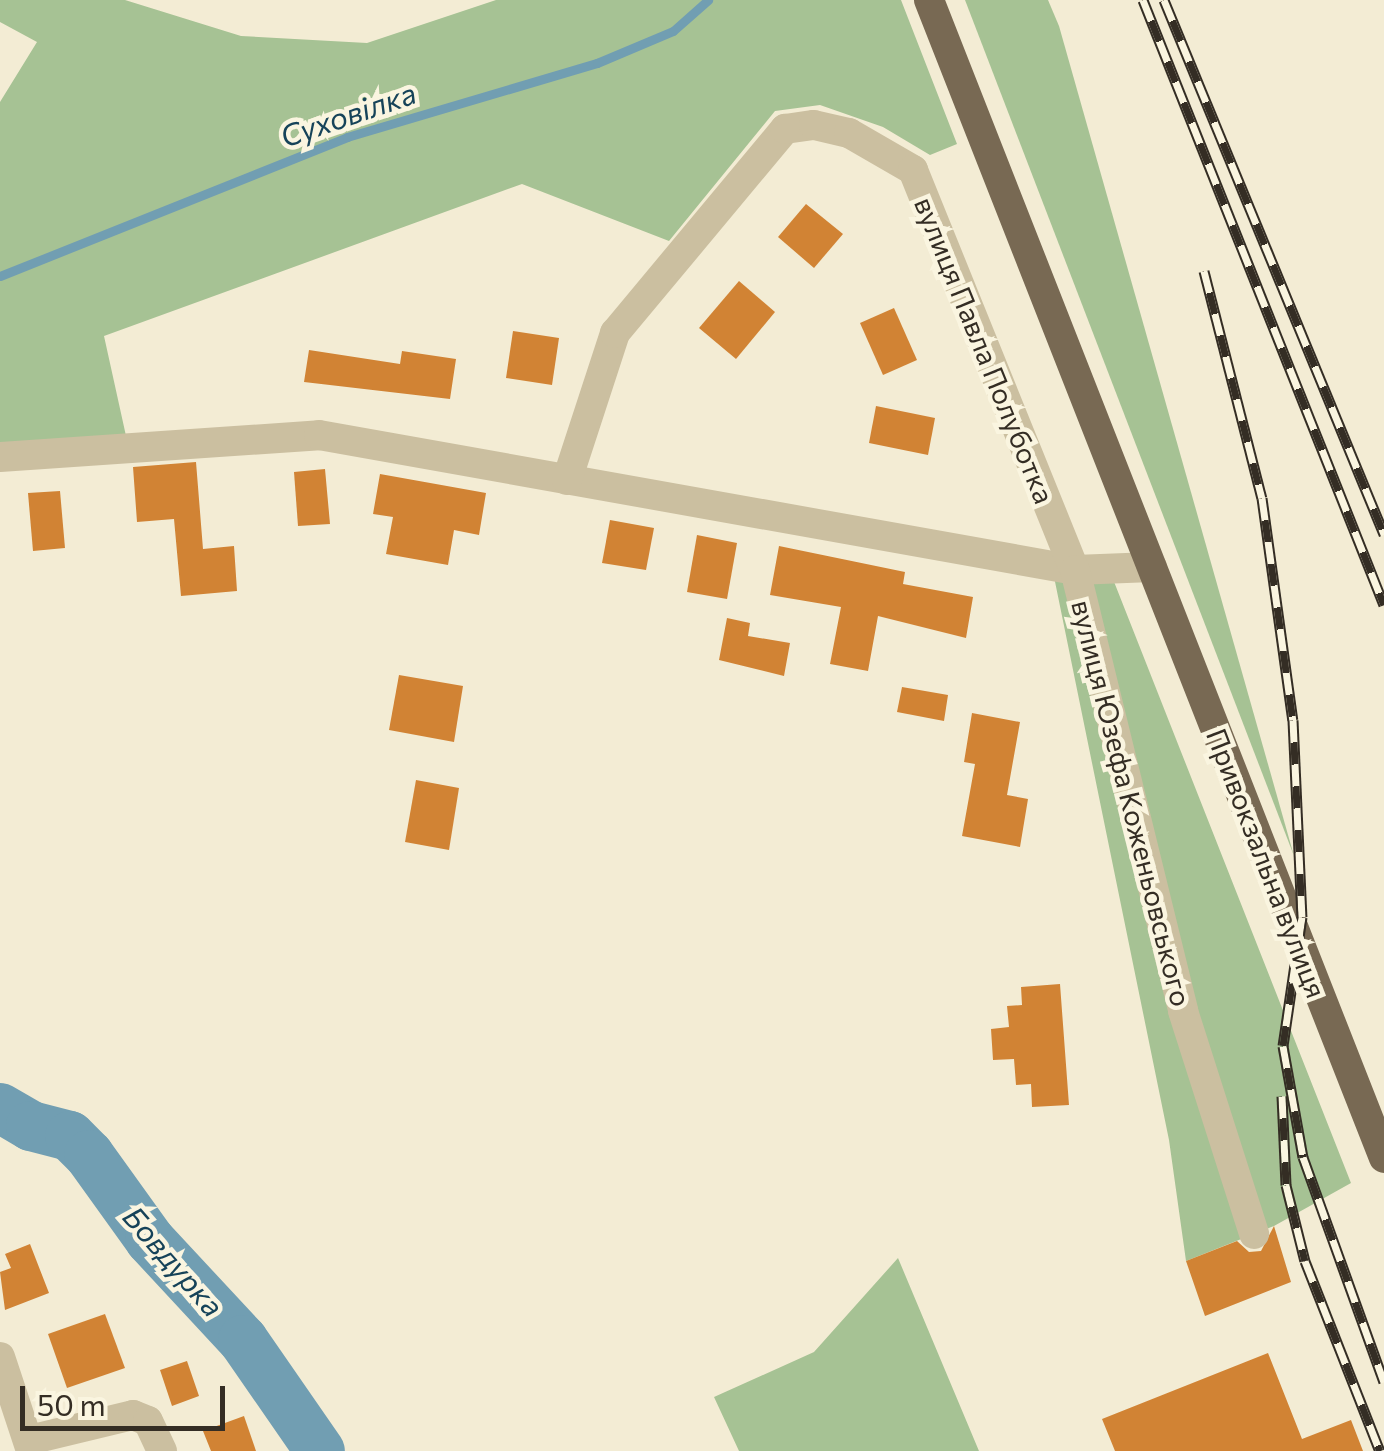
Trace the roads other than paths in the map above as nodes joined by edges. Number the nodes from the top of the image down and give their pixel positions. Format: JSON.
{"nodes":[{"id":1,"x":929,"y":0,"type":"edge"},
{"id":2,"x":0,"y":457,"type":"edge"},
{"id":3,"x":567,"y":480,"type":"junction"},
{"id":4,"x":1152,"y":567,"type":"junction"},
{"id":5,"x":1074,"y":570,"type":"junction"},
{"id":6,"x":1384,"y":1158,"type":"edge"},
{"id":7,"x":1254,"y":1234,"type":"dead end"},
{"id":8,"x":0,"y":1357,"type":"edge"},
{"id":9,"x":30,"y":1446,"type":"edge"},
{"id":10,"x":162,"y":1451,"type":"edge"}],
"edges":[{"from":1,"to":4,"type":"main road"},
{"from":2,"to":3,"type":"street"},
{"from":3,"to":5,"type":"street"},
{"from":3,"to":5,"type":"street","name":"вулиця Павла Полуботка"},
{"from":4,"to":5,"type":"street","name":"вулиця Юзефа Коженьовського"},
{"from":4,"to":6,"type":"main road","name":"Привокзальна вулиця"},
{"from":5,"to":7,"type":"street","name":"вулиця Юзефа Коженьовського"},
{"from":8,"to":9,"type":"street"},
{"from":9,"to":10,"type":"street"}]}
